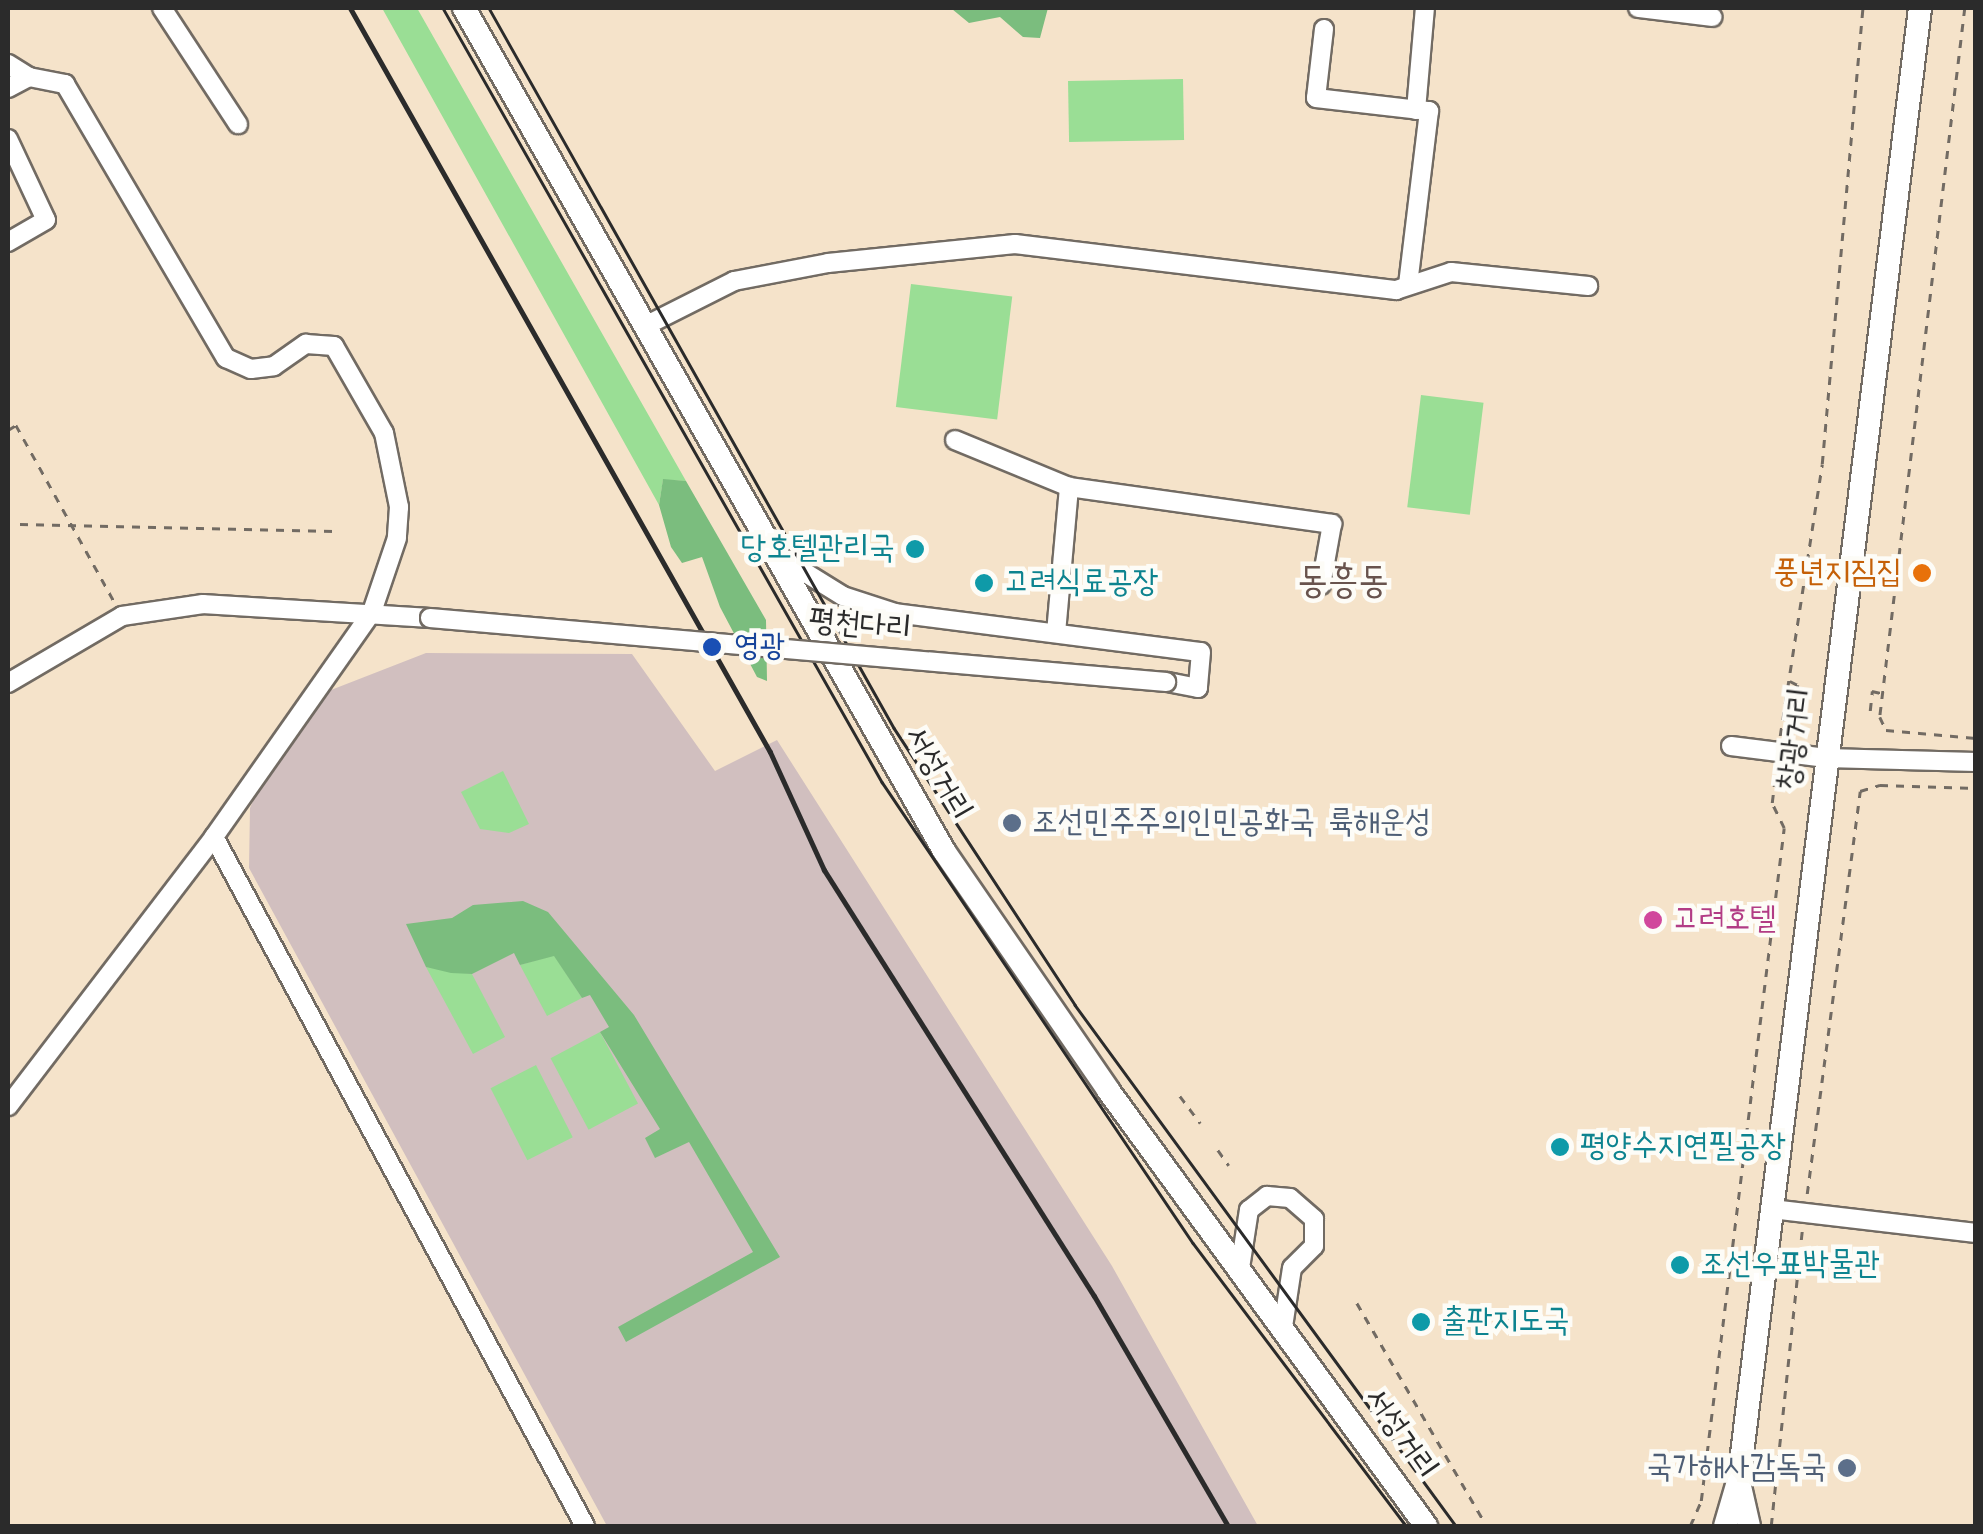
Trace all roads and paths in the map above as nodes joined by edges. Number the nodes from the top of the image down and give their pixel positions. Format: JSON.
{"nodes":[{"id":1,"x":162,"y":8,"type":"edge"},
{"id":2,"x":464,"y":8,"type":"edge"},
{"id":3,"x":1425,"y":8,"type":"edge"},
{"id":4,"x":1638,"y":8,"type":"edge"},
{"id":5,"x":1920,"y":8,"type":"edge"},
{"id":6,"x":1965,"y":8,"type":"edge"},
{"id":7,"x":1712,"y":17,"type":"dead end"},
{"id":8,"x":1324,"y":29,"type":"dead end"},
{"id":9,"x":8,"y":64,"type":"edge"},
{"id":10,"x":29,"y":76,"type":"junction"},
{"id":11,"x":8,"y":88,"type":"edge"},
{"id":12,"x":1416,"y":110,"type":"junction"},
{"id":13,"x":238,"y":124,"type":"dead end"},
{"id":14,"x":8,"y":139,"type":"edge"},
{"id":15,"x":8,"y":242,"type":"edge"},
{"id":16,"x":1408,"y":285,"type":"junction"},
{"id":17,"x":1588,"y":286,"type":"dead end"},
{"id":18,"x":644,"y":326,"type":"junction"},
{"id":19,"x":8,"y":430,"type":"edge"},
{"id":20,"x":955,"y":440,"type":"dead end"},
{"id":21,"x":1069,"y":487,"type":"junction"},
{"id":22,"x":20,"y":524,"type":"dead end"},
{"id":23,"x":758,"y":528,"type":"junction"},
{"id":24,"x":334,"y":531,"type":"dead end"},
{"id":25,"x":1322,"y":585,"type":"dead end"},
{"id":26,"x":372,"y":612,"type":"junction"},
{"id":27,"x":122,"y":616,"type":"junction"},
{"id":28,"x":1056,"y":634,"type":"junction"},
{"id":29,"x":1789,"y":681,"type":"dead end"},
{"id":30,"x":8,"y":682,"type":"edge"},
{"id":31,"x":1883,"y":693,"type":"junction"},
{"id":32,"x":1795,"y":703,"type":"dead end"},
{"id":33,"x":1870,"y":712,"type":"dead end"},
{"id":34,"x":1976,"y":738,"type":"edge"},
{"id":35,"x":1731,"y":746,"type":"dead end"},
{"id":36,"x":1826,"y":758,"type":"junction"},
{"id":37,"x":1976,"y":762,"type":"edge"},
{"id":38,"x":1976,"y":788,"type":"edge"},
{"id":39,"x":214,"y":837,"type":"junction"},
{"id":40,"x":1180,"y":1096,"type":"dead end"},
{"id":41,"x":8,"y":1106,"type":"edge"},
{"id":42,"x":1200,"y":1123,"type":"dead end"},
{"id":43,"x":1218,"y":1150,"type":"dead end"},
{"id":44,"x":1229,"y":1166,"type":"dead end"},
{"id":45,"x":1772,"y":1209,"type":"junction"},
{"id":46,"x":1804,"y":1213,"type":"junction"},
{"id":47,"x":1976,"y":1233,"type":"edge"},
{"id":48,"x":1240,"y":1268,"type":"junction"},
{"id":49,"x":1357,"y":1303,"type":"dead end"},
{"id":50,"x":1283,"y":1326,"type":"junction"},
{"id":51,"x":1739,"y":1478,"type":"junction"},
{"id":52,"x":585,"y":1526,"type":"edge"},
{"id":53,"x":1426,"y":1526,"type":"edge"},
{"id":54,"x":1487,"y":1526,"type":"edge"},
{"id":55,"x":1725,"y":1526,"type":"edge"},
{"id":56,"x":1749,"y":1526,"type":"edge"},
{"id":57,"x":1772,"y":1526,"type":"edge"}],
"edges":[{"from":1,"to":13,"type":"street"},
{"from":2,"to":18,"type":"main road","name":"서성거리"},
{"from":3,"to":12,"type":"street"},
{"from":4,"to":7,"type":"street"},
{"from":5,"to":36,"type":"main road","name":"창광거리"},
{"from":6,"to":31,"type":"path"},
{"from":8,"to":12,"type":"street"},
{"from":9,"to":10,"type":"street"},
{"from":10,"to":11,"type":"street"},
{"from":10,"to":26,"type":"street"},
{"from":12,"to":16,"type":"street"},
{"from":14,"to":15,"type":"street"},
{"from":16,"to":17,"type":"street"},
{"from":16,"to":18,"type":"street"},
{"from":18,"to":23,"type":"main road","name":"서성거리"},
{"from":19,"to":27,"type":"path"},
{"from":20,"to":21,"type":"street"},
{"from":21,"to":25,"type":"street"},
{"from":21,"to":28,"type":"street"},
{"from":22,"to":24,"type":"path"},
{"from":23,"to":28,"type":"street"},
{"from":23,"to":48,"type":"main road","name":"서성거리"},
{"from":26,"to":27,"type":"street","name":"평천다리"},
{"from":26,"to":28,"type":"street","name":"평천다리","bridge":true},
{"from":26,"to":39,"type":"street"},
{"from":27,"to":30,"type":"street"},
{"from":29,"to":32,"type":"path"},
{"from":31,"to":33,"type":"path"},
{"from":31,"to":34,"type":"path"},
{"from":35,"to":36,"type":"street"},
{"from":36,"to":37,"type":"street"},
{"from":36,"to":45,"type":"main road","name":"창광거리"},
{"from":38,"to":46,"type":"path"},
{"from":39,"to":41,"type":"street"},
{"from":39,"to":52,"type":"street"},
{"from":40,"to":42,"type":"path"},
{"from":43,"to":44,"type":"path"},
{"from":45,"to":46,"type":"street"},
{"from":45,"to":51,"type":"main road","name":"창광거리"},
{"from":46,"to":47,"type":"street"},
{"from":46,"to":57,"type":"path"},
{"from":48,"to":50,"type":"main road","name":"서성거리"},
{"from":48,"to":50,"type":"street"},
{"from":49,"to":54,"type":"path"},
{"from":50,"to":53,"type":"main road","name":"서성거리"},
{"from":51,"to":55,"type":"main road"},
{"from":51,"to":56,"type":"main road"}]}
